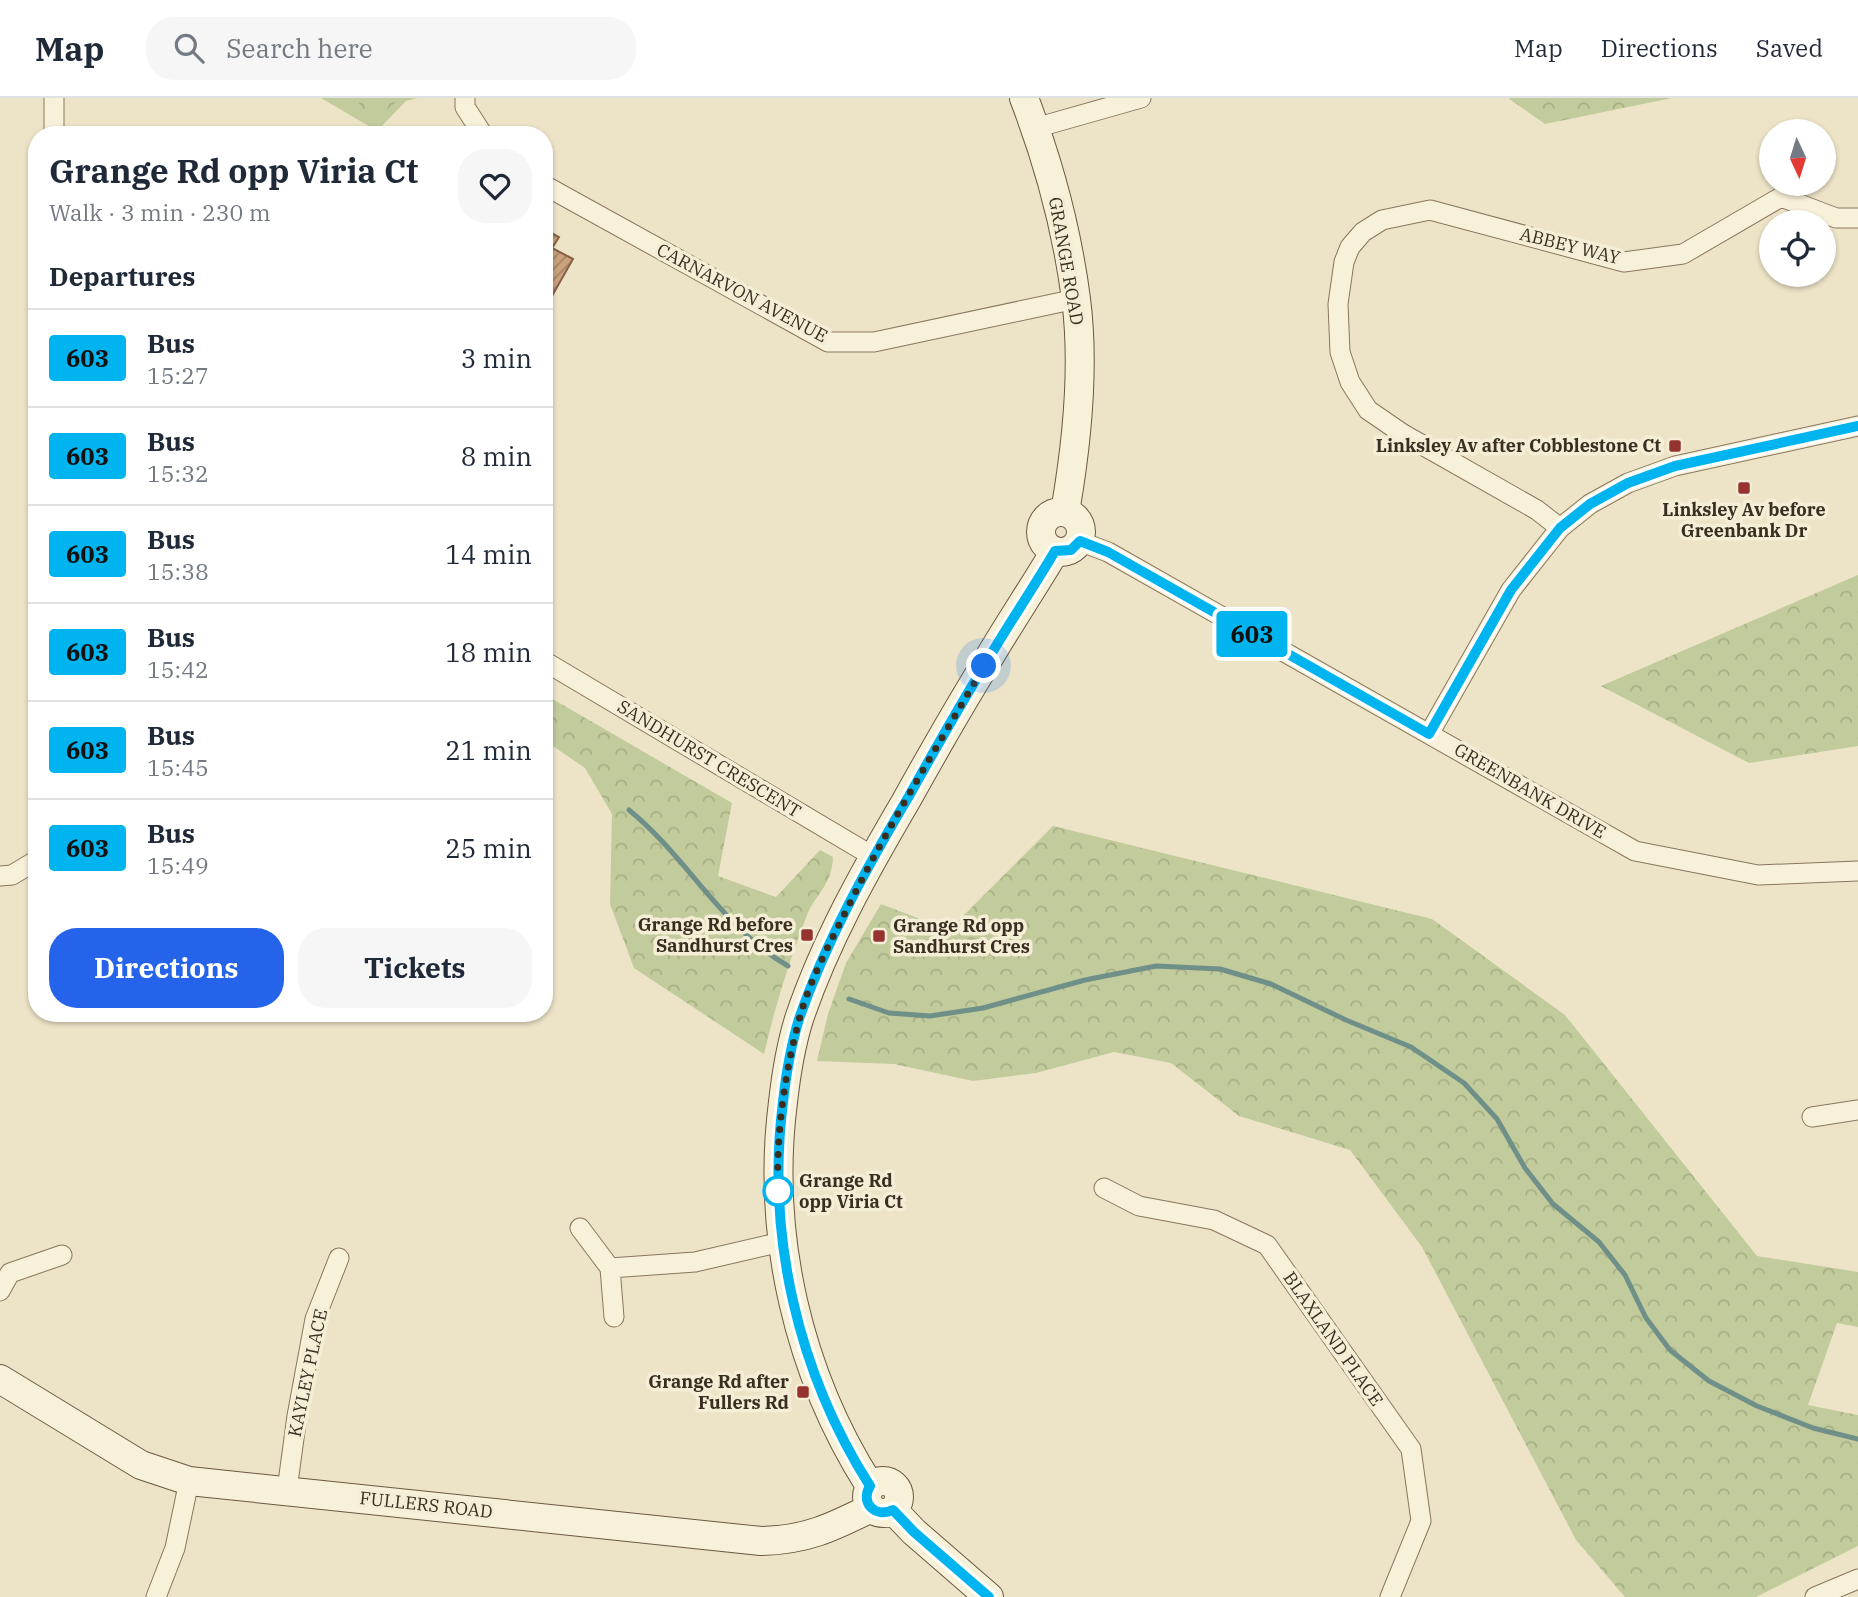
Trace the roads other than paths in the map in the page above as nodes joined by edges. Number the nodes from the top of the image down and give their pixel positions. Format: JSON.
{"nodes":[{"id":1,"x":54,"y":98,"type":"edge"},
{"id":2,"x":465,"y":98,"type":"edge"},
{"id":3,"x":1024,"y":98,"type":"edge"},
{"id":4,"x":1141,"y":98,"type":"edge"},
{"id":5,"x":54,"y":126,"type":"edge"},
{"id":6,"x":477,"y":126,"type":"edge"},
{"id":7,"x":1035,"y":128,"type":"junction"},
{"id":8,"x":553,"y":190,"type":"edge"},
{"id":9,"x":1858,"y":218,"type":"edge"},
{"id":10,"x":1076,"y":299,"type":"junction"},
{"id":11,"x":1858,"y":426,"type":"edge"},
{"id":12,"x":1560,"y":528,"type":"junction"},
{"id":13,"x":1067,"y":546,"type":"junction"},
{"id":14,"x":553,"y":666,"type":"edge"},
{"id":15,"x":1429,"y":734,"type":"junction"},
{"id":16,"x":874,"y":857,"type":"junction"},
{"id":17,"x":28,"y":865,"type":"edge"},
{"id":18,"x":1858,"y":870,"type":"edge"},
{"id":19,"x":0,"y":876,"type":"edge"},
{"id":20,"x":1858,"y":1110,"type":"edge"},
{"id":21,"x":1812,"y":1117,"type":"dead end"},
{"id":22,"x":1104,"y":1188,"type":"dead end"},
{"id":23,"x":580,"y":1228,"type":"dead end"},
{"id":24,"x":782,"y":1242,"type":"junction"},
{"id":25,"x":62,"y":1255,"type":"dead end"},
{"id":26,"x":340,"y":1258,"type":"dead end"},
{"id":27,"x":610,"y":1268,"type":"junction"},
{"id":28,"x":0,"y":1291,"type":"edge"},
{"id":29,"x":614,"y":1317,"type":"dead end"},
{"id":30,"x":0,"y":1379,"type":"edge"},
{"id":31,"x":189,"y":1481,"type":"junction"},
{"id":32,"x":287,"y":1490,"type":"junction"},
{"id":33,"x":878,"y":1501,"type":"junction"},
{"id":34,"x":1858,"y":1579,"type":"edge"},
{"id":35,"x":156,"y":1597,"type":"edge"},
{"id":36,"x":989,"y":1597,"type":"edge"},
{"id":37,"x":1390,"y":1597,"type":"edge"},
{"id":38,"x":1815,"y":1597,"type":"edge"}],
"edges":[{"from":1,"to":5,"type":"street"},
{"from":2,"to":6,"type":"street"},
{"from":3,"to":7,"type":"street","name":"GRANGE ROAD"},
{"from":4,"to":7,"type":"street"},
{"from":7,"to":10,"type":"street","name":"GRANGE ROAD"},
{"from":8,"to":10,"type":"street","name":"CARNARVON AVENUE"},
{"from":9,"to":12,"type":"street","name":"ABBEY WAY"},
{"from":10,"to":13,"type":"street","name":"GRANGE ROAD"},
{"from":11,"to":12,"type":"street"},
{"from":12,"to":15,"type":"street"},
{"from":13,"to":15,"type":"street","name":"GREENBANK DRIVE"},
{"from":13,"to":16,"type":"street"},
{"from":14,"to":16,"type":"street","name":"SANDHURST CRESCENT"},
{"from":15,"to":18,"type":"street","name":"GREENBANK DRIVE"},
{"from":16,"to":24,"type":"street"},
{"from":17,"to":19,"type":"street"},
{"from":20,"to":21,"type":"street"},
{"from":22,"to":37,"type":"street","name":"BLAXLAND PLACE"},
{"from":23,"to":27,"type":"street"},
{"from":24,"to":27,"type":"street"},
{"from":24,"to":33,"type":"street"},
{"from":25,"to":28,"type":"street"},
{"from":26,"to":32,"type":"street","name":"KAYLEY PLACE"},
{"from":27,"to":29,"type":"street"},
{"from":30,"to":31,"type":"street","name":"FULLERS ROAD"},
{"from":31,"to":32,"type":"street","name":"FULLERS ROAD"},
{"from":31,"to":35,"type":"street"},
{"from":32,"to":33,"type":"street","name":"FULLERS ROAD"},
{"from":33,"to":36,"type":"street"},
{"from":34,"to":38,"type":"street"}]}
